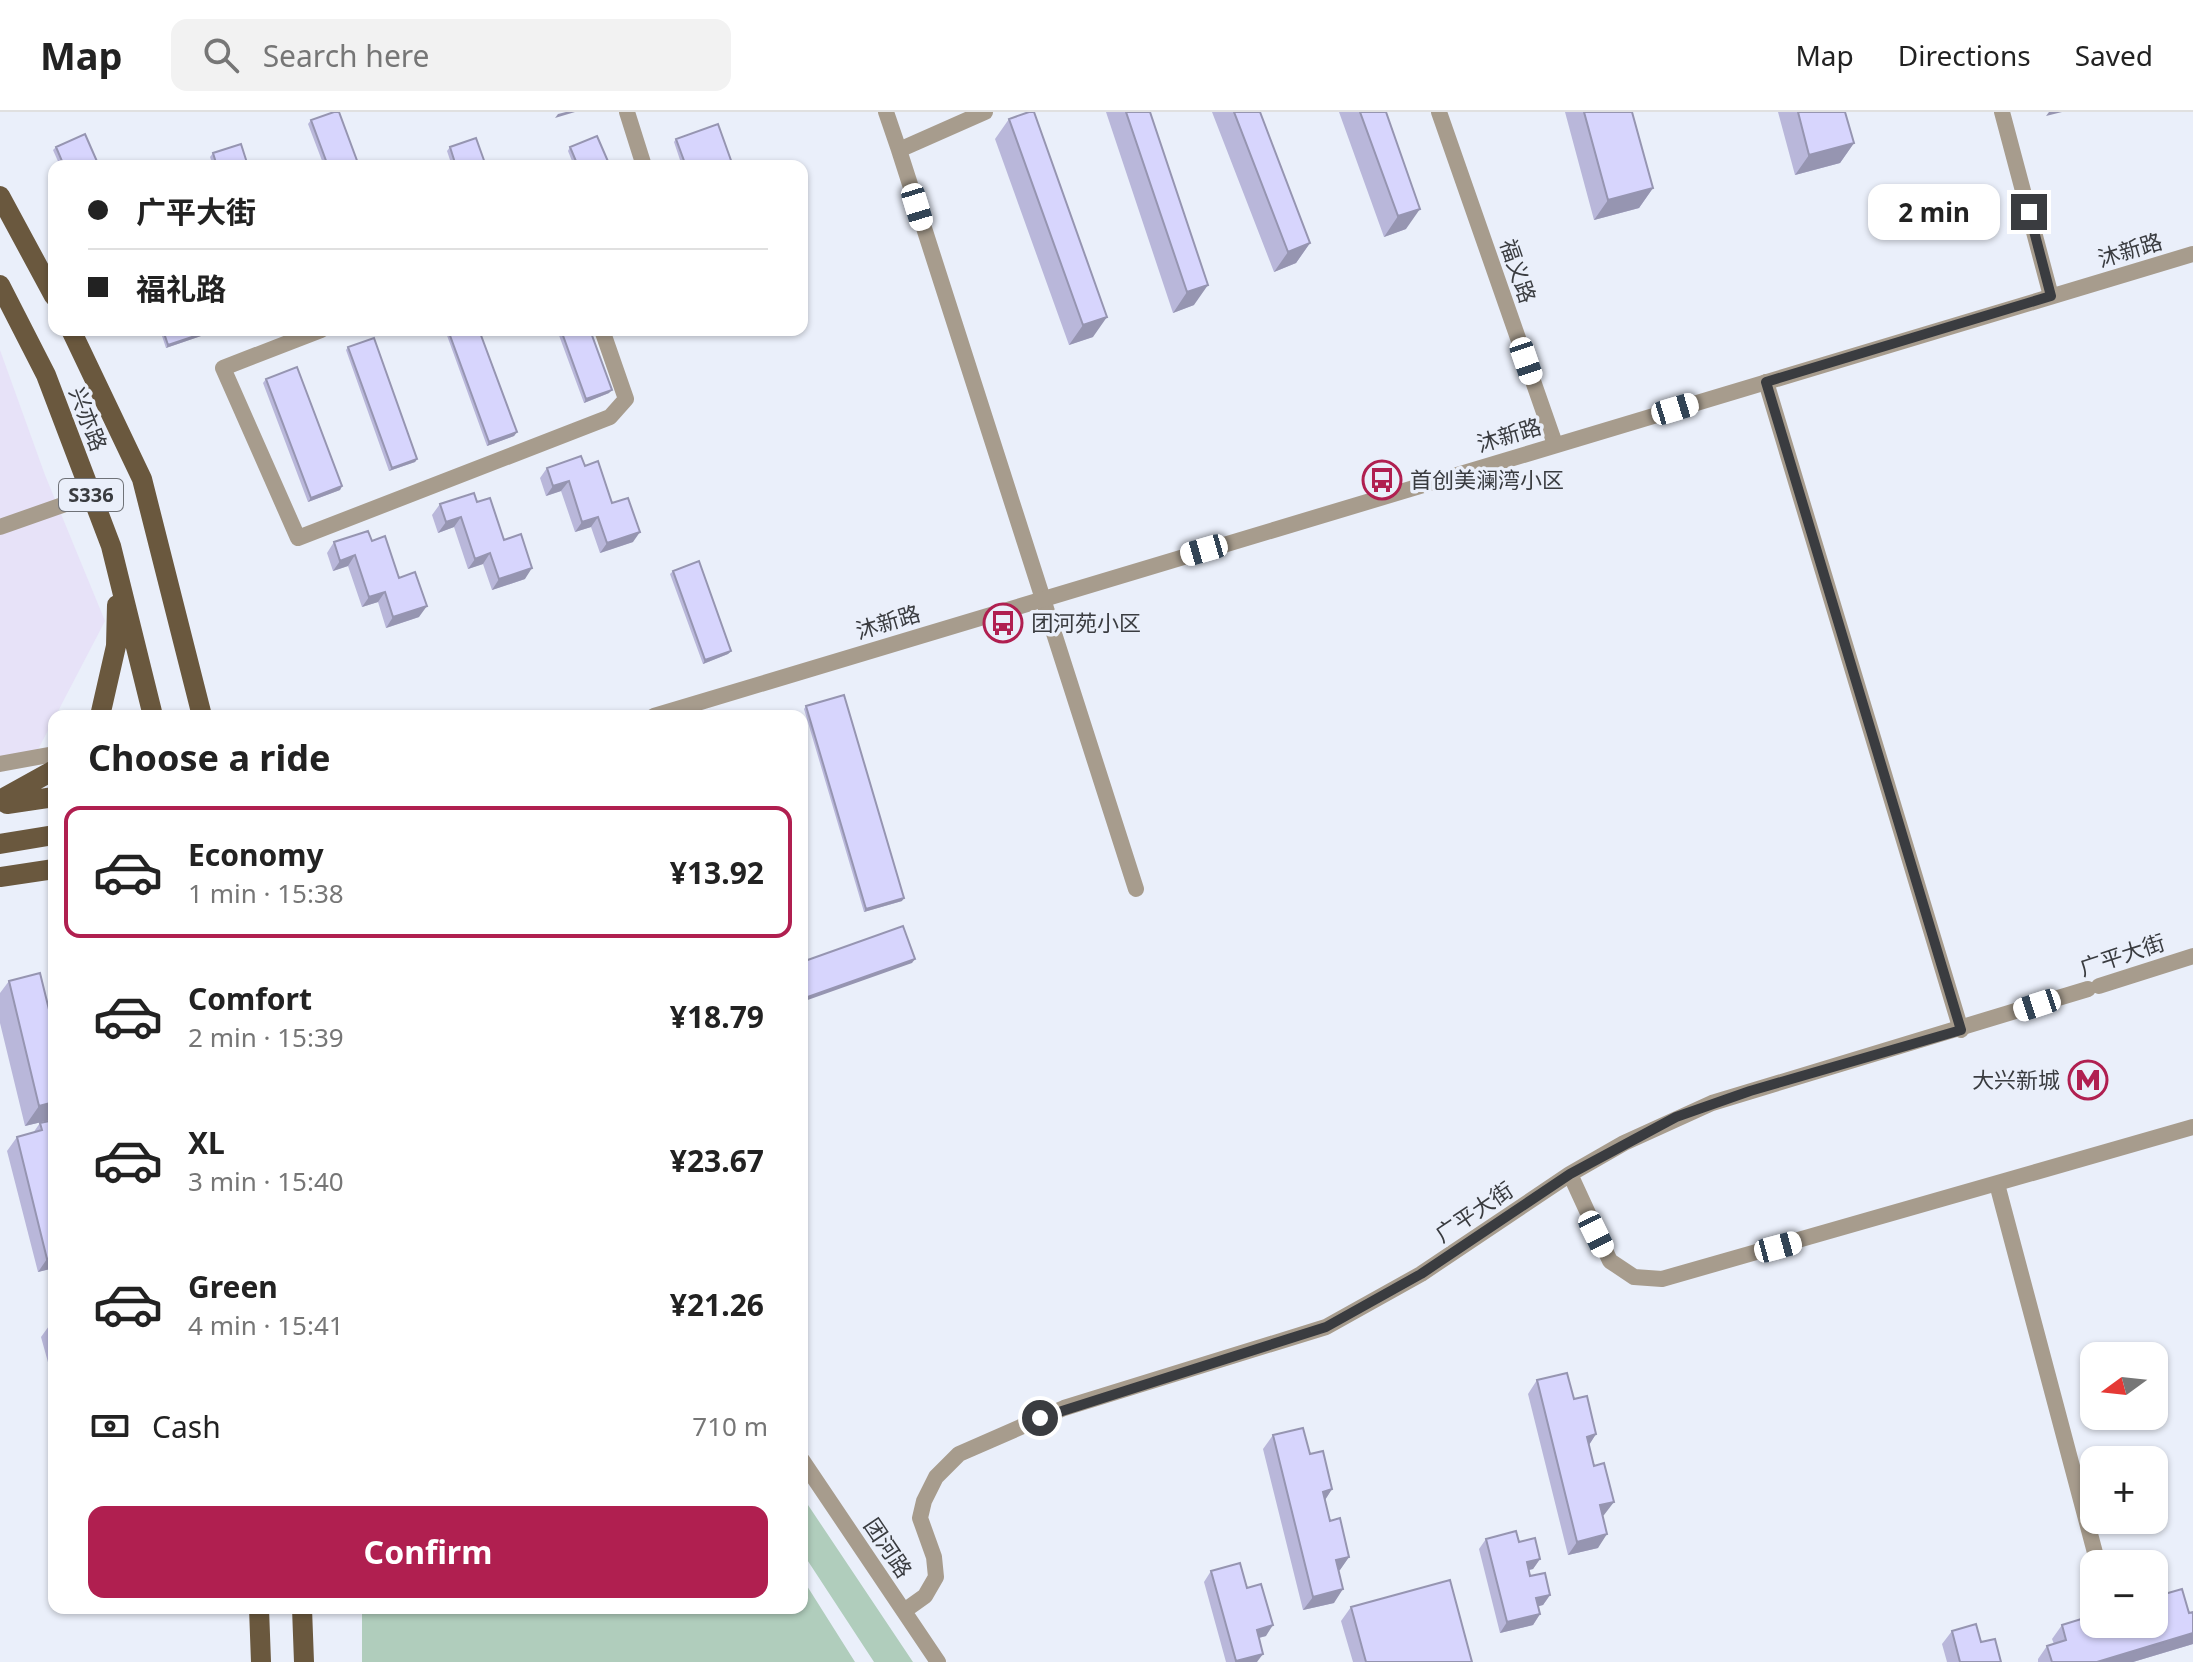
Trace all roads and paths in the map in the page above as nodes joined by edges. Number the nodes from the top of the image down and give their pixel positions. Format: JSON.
{"nodes":[{"id":1,"x":627,"y":112,"type":"edge"},
{"id":2,"x":886,"y":112,"type":"edge"},
{"id":3,"x":985,"y":112,"type":"edge"},
{"id":4,"x":1439,"y":112,"type":"edge"},
{"id":5,"x":2002,"y":112,"type":"edge"},
{"id":6,"x":899,"y":150,"type":"junction"},
{"id":7,"x":642,"y":160,"type":"edge"},
{"id":8,"x":0,"y":196,"type":"edge"},
{"id":9,"x":2193,"y":254,"type":"edge"},
{"id":10,"x":0,"y":285,"type":"edge"},
{"id":11,"x":48,"y":285,"type":"edge"},
{"id":12,"x":2051,"y":296,"type":"junction"},
{"id":13,"x":74,"y":336,"type":"edge"},
{"id":14,"x":306,"y":336,"type":"edge"},
{"id":15,"x":604,"y":336,"type":"edge"},
{"id":16,"x":1766,"y":382,"type":"junction"},
{"id":17,"x":1555,"y":444,"type":"junction"},
{"id":18,"x":91,"y":495,"type":"junction"},
{"id":19,"x":0,"y":527,"type":"edge"},
{"id":20,"x":118,"y":577,"type":"junction"},
{"id":21,"x":1043,"y":598,"type":"junction"},
{"id":22,"x":101,"y":710,"type":"edge"},
{"id":23,"x":151,"y":710,"type":"edge"},
{"id":24,"x":200,"y":710,"type":"edge"},
{"id":25,"x":674,"y":710,"type":"edge"},
{"id":26,"x":48,"y":755,"type":"edge"},
{"id":27,"x":0,"y":764,"type":"edge"},
{"id":28,"x":48,"y":774,"type":"edge"},
{"id":29,"x":48,"y":798,"type":"edge"},
{"id":30,"x":0,"y":803,"type":"edge"},
{"id":31,"x":48,"y":836,"type":"edge"},
{"id":32,"x":0,"y":844,"type":"edge"},
{"id":33,"x":48,"y":870,"type":"edge"},
{"id":34,"x":0,"y":877,"type":"edge"},
{"id":35,"x":1136,"y":889,"type":"dead end"},
{"id":36,"x":2193,"y":956,"type":"edge"},
{"id":37,"x":1961,"y":1030,"type":"junction"},
{"id":38,"x":2193,"y":1127,"type":"edge"},
{"id":39,"x":1570,"y":1174,"type":"junction"},
{"id":40,"x":1997,"y":1184,"type":"junction"},
{"id":41,"x":808,"y":1469,"type":"edge"},
{"id":42,"x":2094,"y":1550,"type":"edge"},
{"id":43,"x":904,"y":1611,"type":"junction"},
{"id":44,"x":259,"y":1614,"type":"edge"},
{"id":45,"x":302,"y":1614,"type":"edge"},
{"id":46,"x":261,"y":1662,"type":"edge"},
{"id":47,"x":304,"y":1662,"type":"edge"},
{"id":48,"x":938,"y":1662,"type":"edge"}],
"edges":[{"from":1,"to":7,"type":"street"},
{"from":2,"to":6,"type":"street"},
{"from":3,"to":6,"type":"street"},
{"from":4,"to":17,"type":"street","name":"福义路"},
{"from":5,"to":12,"type":"street"},
{"from":6,"to":21,"type":"street"},
{"from":8,"to":11,"type":"main road"},
{"from":9,"to":12,"type":"street","name":"沐新路"},
{"from":10,"to":18,"type":"main road","name":"兴亦路","number":"S336"},
{"from":12,"to":16,"type":"street","name":"沐新路"},
{"from":13,"to":24,"type":"main road","name":"兴亦路","number":"S336"},
{"from":14,"to":15,"type":"street"},
{"from":16,"to":17,"type":"street","name":"沐新路"},
{"from":16,"to":37,"type":"street"},
{"from":17,"to":21,"type":"street","name":"沐新路"},
{"from":18,"to":19,"type":"street"},
{"from":18,"to":20,"type":"main road","name":"兴亦路","number":"S336"},
{"from":20,"to":22,"type":"main road"},
{"from":20,"to":23,"type":"main road","name":"兴亦路","number":"S336"},
{"from":21,"to":25,"type":"street","name":"沐新路"},
{"from":21,"to":35,"type":"street"},
{"from":26,"to":27,"type":"street"},
{"from":28,"to":30,"type":"main road"},
{"from":29,"to":30,"type":"main road"},
{"from":31,"to":32,"type":"main road"},
{"from":33,"to":34,"type":"main road"},
{"from":36,"to":37,"type":"street","name":"广平大街"},
{"from":37,"to":39,"type":"street","name":"广平大街"},
{"from":38,"to":40,"type":"street"},
{"from":39,"to":40,"type":"street"},
{"from":39,"to":43,"type":"street","name":"广平大街"},
{"from":40,"to":42,"type":"street"},
{"from":41,"to":43,"type":"street","name":"团河路"},
{"from":43,"to":48,"type":"street","name":"团河路"},
{"from":44,"to":46,"type":"main road"},
{"from":45,"to":47,"type":"main road"}]}
